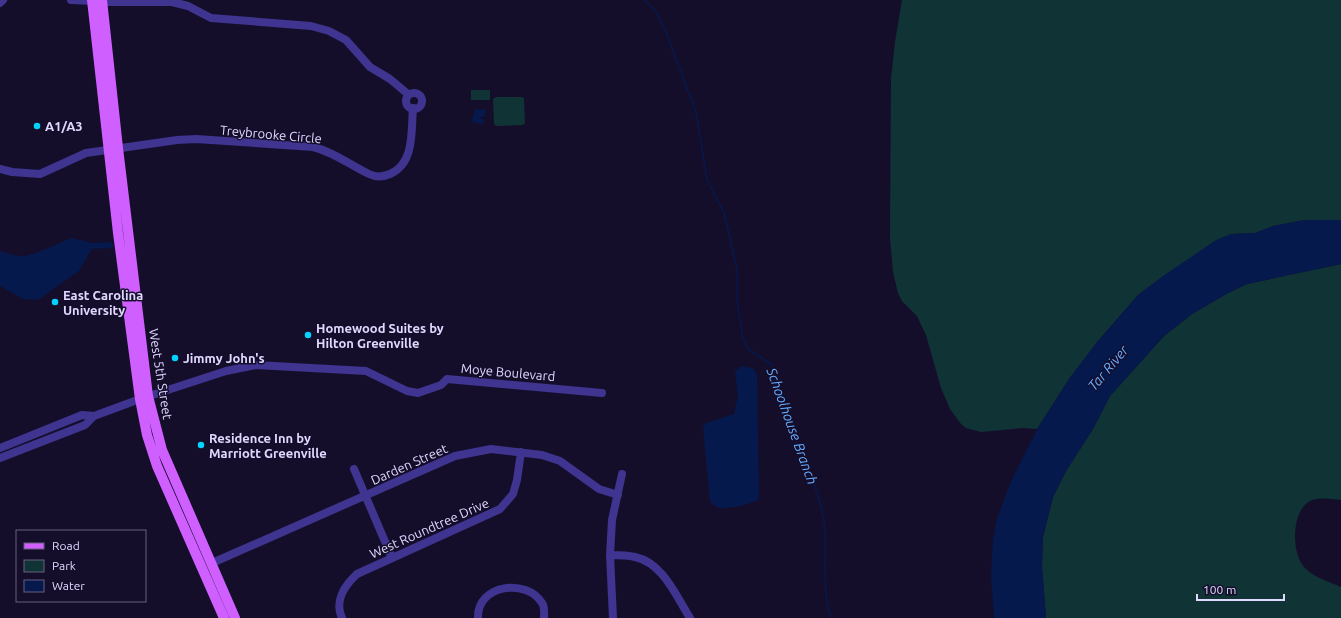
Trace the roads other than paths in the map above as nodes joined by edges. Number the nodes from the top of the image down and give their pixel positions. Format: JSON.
{"nodes":[{"id":1,"x":3,"y":0,"type":"edge"},
{"id":2,"x":71,"y":0,"type":"edge"},
{"id":3,"x":92,"y":1,"type":"edge"},
{"id":4,"x":102,"y":1,"type":"edge"},
{"id":5,"x":0,"y":3,"type":"edge"},
{"id":6,"x":409,"y":95,"type":"junction"},
{"id":7,"x":413,"y":108,"type":"junction"},
{"id":8,"x":113,"y":149,"type":"junction"},
{"id":9,"x":1,"y":168,"type":"edge"},
{"id":10,"x":602,"y":393,"type":"dead end"},
{"id":11,"x":144,"y":398,"type":"junction"},
{"id":12,"x":94,"y":416,"type":"junction"},
{"id":13,"x":0,"y":448,"type":"edge"},
{"id":14,"x":521,"y":452,"type":"junction"},
{"id":15,"x":0,"y":458,"type":"edge"},
{"id":16,"x":354,"y":469,"type":"dead end"},
{"id":17,"x":622,"y":474,"type":"dead end"},
{"id":18,"x":618,"y":495,"type":"junction"},
{"id":19,"x":365,"y":497,"type":"junction"},
{"id":20,"x":610,"y":555,"type":"junction"},
{"id":21,"x":392,"y":558,"type":"junction"},
{"id":22,"x":212,"y":563,"type":"junction"},
{"id":23,"x":207,"y":577,"type":"junction"},
{"id":24,"x":224,"y":618,"type":"edge"},
{"id":25,"x":230,"y":618,"type":"edge"},
{"id":26,"x":235,"y":618,"type":"edge"},
{"id":27,"x":342,"y":618,"type":"edge"},
{"id":28,"x":478,"y":618,"type":"edge"},
{"id":29,"x":544,"y":618,"type":"edge"},
{"id":30,"x":614,"y":618,"type":"edge"},
{"id":31,"x":690,"y":618,"type":"edge"}],
"edges":[{"from":1,"to":5,"type":"street"},
{"from":2,"to":3,"type":"street"},
{"from":3,"to":8,"type":"main road","name":"West 5th Street"},
{"from":4,"to":6,"type":"street","name":"Treybrooke Circle"},
{"from":4,"to":8,"type":"main road","name":"West 5th Street"},
{"from":6,"to":7,"type":"street","name":"Treybrooke Circle"},
{"from":6,"to":7,"type":"street","name":"Treybrooke Circle"},
{"from":7,"to":8,"type":"street","name":"Treybrooke Circle"},
{"from":8,"to":9,"type":"street","name":"Treybrooke Circle"},
{"from":8,"to":11,"type":"main road","name":"West 5th Street"},
{"from":10,"to":11,"type":"street","name":"Moye Boulevard"},
{"from":11,"to":12,"type":"street","name":"Moye Boulevard"},
{"from":11,"to":22,"type":"main road","name":"West 5th Street"},
{"from":11,"to":23,"type":"main road","name":"West 5th Street"},
{"from":12,"to":13,"type":"street","name":"Moye Boulevard"},
{"from":12,"to":15,"type":"street","name":"Moye Boulevard"},
{"from":14,"to":18,"type":"street","name":"Darden Street"},
{"from":14,"to":19,"type":"street","name":"Darden Street"},
{"from":14,"to":21,"type":"street","name":"West Roundtree Drive"},
{"from":16,"to":19,"type":"street"},
{"from":17,"to":18,"type":"street"},
{"from":18,"to":20,"type":"street"},
{"from":19,"to":21,"type":"street"},
{"from":19,"to":22,"type":"street","name":"Darden Street"},
{"from":20,"to":30,"type":"street"},
{"from":20,"to":31,"type":"street"},
{"from":21,"to":27,"type":"street","name":"West Roundtree Drive"},
{"from":22,"to":26,"type":"main road","name":"West 5th Street"},
{"from":23,"to":24,"type":"main road","name":"West 5th Street"},
{"from":23,"to":25,"type":"main road"},
{"from":28,"to":29,"type":"street"}]}
